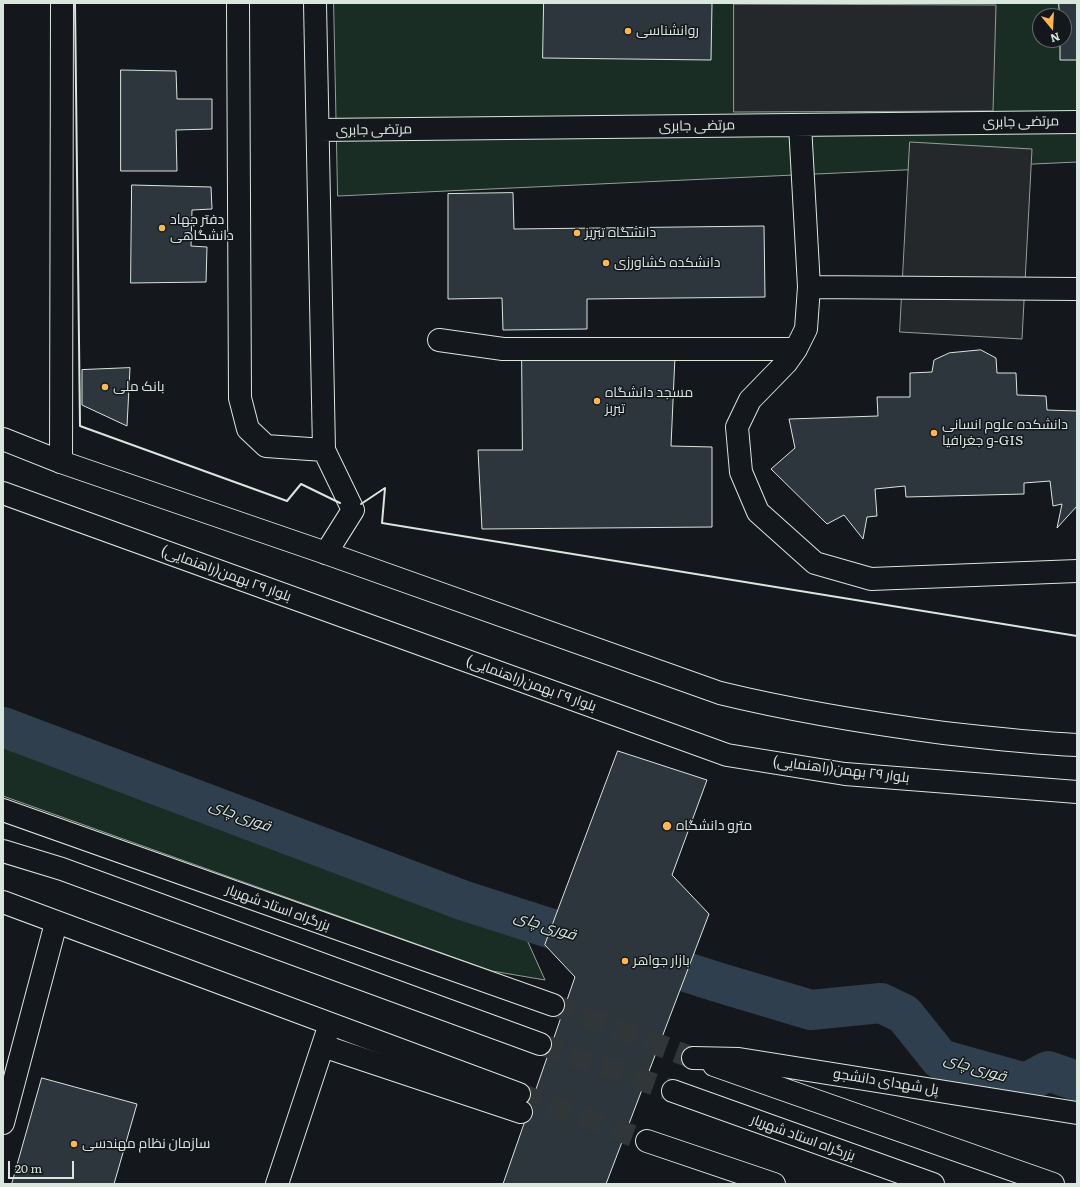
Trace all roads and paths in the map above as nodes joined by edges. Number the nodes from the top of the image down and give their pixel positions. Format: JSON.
{"nodes":[{"id":1,"x":62,"y":3,"type":"edge"},
{"id":2,"x":238,"y":3,"type":"edge"},
{"id":3,"x":315,"y":3,"type":"edge"},
{"id":4,"x":1077,"y":122,"type":"edge"},
{"id":5,"x":800,"y":125,"type":"junction"},
{"id":6,"x":318,"y":130,"type":"junction"},
{"id":7,"x":809,"y":287,"type":"junction"},
{"id":8,"x":1077,"y":289,"type":"edge"},
{"id":9,"x":439,"y":340,"type":"dead end"},
{"id":10,"x":796,"y":349,"type":"junction"},
{"id":11,"x":3,"y":439,"type":"edge"},
{"id":12,"x":324,"y":450,"type":"junction"},
{"id":13,"x":61,"y":462,"type":"junction"},
{"id":14,"x":3,"y":493,"type":"edge"},
{"id":15,"x":326,"y":553,"type":"junction"},
{"id":16,"x":1077,"y":571,"type":"edge"},
{"id":17,"x":1077,"y":745,"type":"edge"},
{"id":18,"x":1077,"y":792,"type":"edge"},
{"id":19,"x":3,"y":810,"type":"edge"},
{"id":20,"x":3,"y":851,"type":"edge"},
{"id":21,"x":3,"y":902,"type":"edge"},
{"id":22,"x":56,"y":923,"type":"junction"},
{"id":23,"x":553,"y":1006,"type":"tunnel mouth"},
{"id":24,"x":330,"y":1024,"type":"junction"},
{"id":25,"x":540,"y":1044,"type":"tunnel mouth"},
{"id":26,"x":323,"y":1046,"type":"junction"},
{"id":27,"x":673,"y":1091,"type":"tunnel mouth"},
{"id":28,"x":1077,"y":1113,"type":"edge"},
{"id":29,"x":3,"y":1123,"type":"edge"},
{"id":30,"x":647,"y":1141,"type":"tunnel mouth"},
{"id":31,"x":741,"y":1178,"type":"edge"},
{"id":32,"x":277,"y":1184,"type":"edge"},
{"id":33,"x":774,"y":1184,"type":"edge"},
{"id":34,"x":933,"y":1184,"type":"edge"},
{"id":35,"x":1053,"y":1184,"type":"edge"}],
"edges":[{"from":1,"to":13,"type":"main road"},
{"from":2,"to":12,"type":"main road"},
{"from":3,"to":6,"type":"main road"},
{"from":4,"to":5,"type":"main road","name":"مرتضی جابری"},
{"from":5,"to":6,"type":"main road","name":"مرتضی جابری"},
{"from":5,"to":7,"type":"main road"},
{"from":6,"to":12,"type":"main road"},
{"from":7,"to":8,"type":"main road"},
{"from":7,"to":10,"type":"main road"},
{"from":9,"to":10,"type":"main road"},
{"from":10,"to":16,"type":"main road"},
{"from":11,"to":13,"type":"main road"},
{"from":12,"to":15,"type":"main road"},
{"from":13,"to":15,"type":"main road"},
{"from":14,"to":18,"type":"main road","name":"بلوار ٢٩ بهمن(راهنمایی)"},
{"from":15,"to":17,"type":"main road"},
{"from":19,"to":23,"type":"main road","name":"بزرگراه استاد شهریار"},
{"from":20,"to":25,"type":"main road"},
{"from":21,"to":22,"type":"main road"},
{"from":22,"to":24,"type":"main road"},
{"from":22,"to":29,"type":"main road"},
{"from":24,"to":26,"type":"main road"},
{"from":24,"to":26,"type":"main road"},
{"from":26,"to":32,"type":"main road"},
{"from":27,"to":34,"type":"main road","name":"بزرگراه استاد شهریار"},
{"from":28,"to":35,"type":"main road","name":"پل شهدای دانشجو"},
{"from":30,"to":31,"type":"main road"},
{"from":31,"to":33,"type":"main road"}]}
